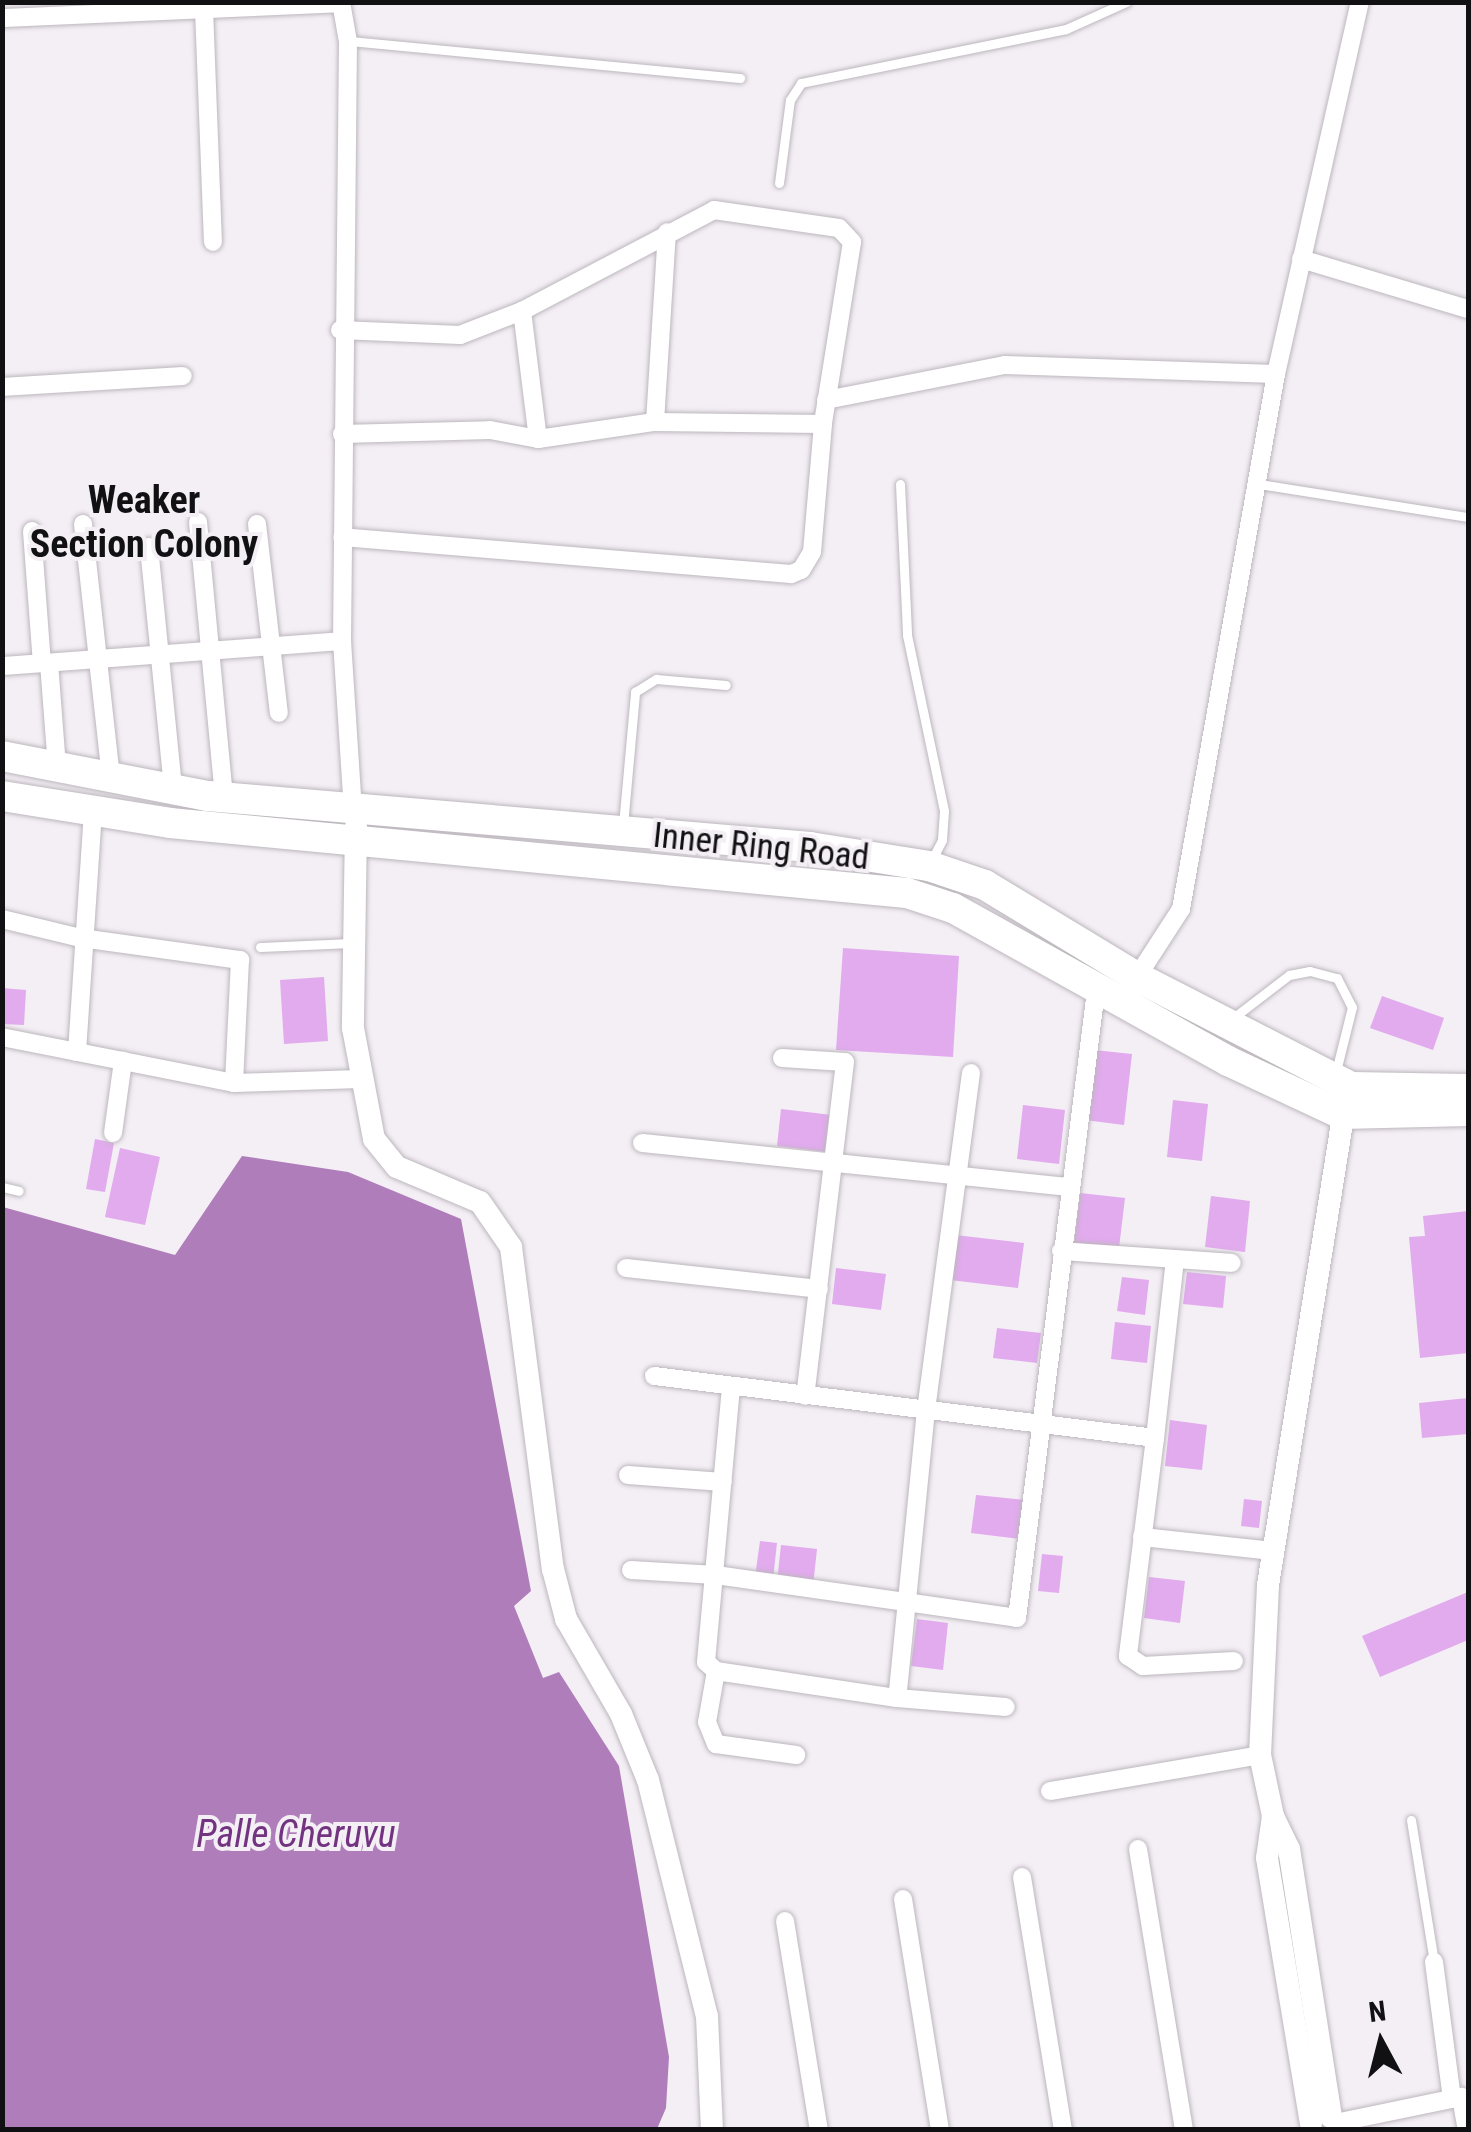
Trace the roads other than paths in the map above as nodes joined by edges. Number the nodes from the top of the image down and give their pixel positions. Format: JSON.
{"nodes":[{"id":1,"x":1126,"y":2,"type":"edge"},
{"id":2,"x":1360,"y":2,"type":"edge"},
{"id":3,"x":341,"y":3,"type":"edge"},
{"id":4,"x":286,"y":4,"type":"edge"},
{"id":5,"x":204,"y":10,"type":"junction"},
{"id":6,"x":2,"y":18,"type":"edge"},
{"id":7,"x":348,"y":41,"type":"junction"},
{"id":8,"x":740,"y":78,"type":"dead end"},
{"id":9,"x":779,"y":183,"type":"dead end"},
{"id":10,"x":668,"y":232,"type":"junction"},
{"id":11,"x":213,"y":242,"type":"dead end"},
{"id":12,"x":1302,"y":258,"type":"junction"},
{"id":13,"x":1468,"y":309,"type":"edge"},
{"id":14,"x":522,"y":311,"type":"junction"},
{"id":15,"x":340,"y":330,"type":"junction"},
{"id":16,"x":1276,"y":374,"type":"junction"},
{"id":17,"x":183,"y":376,"type":"dead end"},
{"id":18,"x":2,"y":387,"type":"edge"},
{"id":19,"x":826,"y":400,"type":"junction"},
{"id":20,"x":655,"y":422,"type":"junction"},
{"id":21,"x":822,"y":424,"type":"junction"},
{"id":22,"x":342,"y":434,"type":"junction"},
{"id":23,"x":538,"y":440,"type":"junction"},
{"id":24,"x":900,"y":484,"type":"dead end"},
{"id":25,"x":1259,"y":484,"type":"junction"},
{"id":26,"x":1468,"y":517,"type":"edge"},
{"id":27,"x":198,"y":522,"type":"dead end"},
{"id":28,"x":82,"y":524,"type":"dead end"},
{"id":29,"x":257,"y":524,"type":"dead end"},
{"id":30,"x":32,"y":530,"type":"dead end"},
{"id":31,"x":343,"y":537,"type":"junction"},
{"id":32,"x":149,"y":546,"type":"dead end"},
{"id":33,"x":342,"y":641,"type":"junction"},
{"id":34,"x":267,"y":646,"type":"junction"},
{"id":35,"x":212,"y":650,"type":"junction"},
{"id":36,"x":95,"y":658,"type":"junction"},
{"id":37,"x":156,"y":658,"type":"junction"},
{"id":38,"x":45,"y":663,"type":"junction"},
{"id":39,"x":2,"y":666,"type":"edge"},
{"id":40,"x":726,"y":685,"type":"dead end"},
{"id":41,"x":279,"y":712,"type":"dead end"},
{"id":42,"x":2,"y":756,"type":"edge"},
{"id":43,"x":57,"y":766,"type":"junction"},
{"id":44,"x":111,"y":777,"type":"junction"},
{"id":45,"x":172,"y":789,"type":"junction"},
{"id":46,"x":2,"y":796,"type":"edge"},
{"id":47,"x":224,"y":798,"type":"junction"},
{"id":48,"x":93,"y":810,"type":"junction"},
{"id":49,"x":356,"y":826,"type":"junction"},
{"id":50,"x":622,"y":832,"type":"junction"},
{"id":51,"x":928,"y":866,"type":"junction"},
{"id":52,"x":2,"y":919,"type":"edge"},
{"id":53,"x":81,"y":938,"type":"junction"},
{"id":54,"x":356,"y":942,"type":"junction"},
{"id":55,"x":260,"y":947,"type":"dead end"},
{"id":56,"x":1137,"y":976,"type":"junction"},
{"id":57,"x":1093,"y":984,"type":"junction"},
{"id":58,"x":1226,"y":1022,"type":"junction"},
{"id":59,"x":2,"y":1037,"type":"edge"},
{"id":60,"x":77,"y":1052,"type":"junction"},
{"id":61,"x":782,"y":1058,"type":"dead end"},
{"id":62,"x":123,"y":1061,"type":"junction"},
{"id":63,"x":971,"y":1072,"type":"dead end"},
{"id":64,"x":360,"y":1079,"type":"junction"},
{"id":65,"x":234,"y":1084,"type":"junction"},
{"id":66,"x":1468,"y":1088,"type":"edge"},
{"id":67,"x":1342,"y":1093,"type":"junction"},
{"id":68,"x":1468,"y":1111,"type":"edge"},
{"id":69,"x":113,"y":1133,"type":"dead end"},
{"id":70,"x":642,"y":1142,"type":"dead end"},
{"id":71,"x":835,"y":1162,"type":"junction"},
{"id":72,"x":956,"y":1173,"type":"junction"},
{"id":73,"x":2,"y":1187,"type":"edge"},
{"id":74,"x":1068,"y":1187,"type":"junction"},
{"id":75,"x":19,"y":1191,"type":"dead end"},
{"id":76,"x":1061,"y":1251,"type":"junction"},
{"id":77,"x":1176,"y":1259,"type":"junction"},
{"id":78,"x":1232,"y":1263,"type":"dead end"},
{"id":79,"x":626,"y":1268,"type":"dead end"},
{"id":80,"x":819,"y":1290,"type":"junction"},
{"id":81,"x":654,"y":1376,"type":"dead end"},
{"id":82,"x":731,"y":1387,"type":"junction"},
{"id":83,"x":805,"y":1396,"type":"junction"},
{"id":84,"x":926,"y":1410,"type":"junction"},
{"id":85,"x":1040,"y":1424,"type":"junction"},
{"id":86,"x":1155,"y":1438,"type":"junction"},
{"id":87,"x":628,"y":1474,"type":"dead end"},
{"id":88,"x":723,"y":1482,"type":"junction"},
{"id":89,"x":1142,"y":1537,"type":"junction"},
{"id":90,"x":1273,"y":1551,"type":"junction"},
{"id":91,"x":631,"y":1570,"type":"dead end"},
{"id":92,"x":716,"y":1575,"type":"junction"},
{"id":93,"x":907,"y":1606,"type":"junction"},
{"id":94,"x":1234,"y":1661,"type":"dead end"},
{"id":95,"x":716,"y":1671,"type":"junction"},
{"id":96,"x":897,"y":1698,"type":"junction"},
{"id":97,"x":1006,"y":1707,"type":"dead end"},
{"id":98,"x":1260,"y":1754,"type":"junction"},
{"id":99,"x":796,"y":1755,"type":"dead end"},
{"id":100,"x":1050,"y":1791,"type":"dead end"},
{"id":101,"x":1411,"y":1820,"type":"dead end"},
{"id":102,"x":1138,"y":1849,"type":"dead end"},
{"id":103,"x":1022,"y":1877,"type":"dead end"},
{"id":104,"x":902,"y":1898,"type":"dead end"},
{"id":105,"x":785,"y":1921,"type":"dead end"},
{"id":106,"x":1434,"y":1962,"type":"joint"},
{"id":107,"x":1461,"y":2097,"type":"edge"},
{"id":108,"x":1327,"y":2124,"type":"edge"},
{"id":109,"x":712,"y":2130,"type":"edge"},
{"id":110,"x":819,"y":2130,"type":"edge"},
{"id":111,"x":940,"y":2130,"type":"edge"},
{"id":112,"x":1063,"y":2130,"type":"edge"},
{"id":113,"x":1184,"y":2130,"type":"edge"},
{"id":114,"x":1467,"y":2130,"type":"edge"}],
"edges":[{"from":1,"to":9,"type":"lane"},
{"from":2,"to":12,"type":"street"},
{"from":3,"to":4,"type":"street"},
{"from":3,"to":7,"type":"street"},
{"from":4,"to":5,"type":"street"},
{"from":5,"to":6,"type":"street"},
{"from":5,"to":11,"type":"street"},
{"from":7,"to":8,"type":"lane"},
{"from":7,"to":15,"type":"street"},
{"from":10,"to":14,"type":"street"},
{"from":10,"to":19,"type":"street"},
{"from":10,"to":20,"type":"street"},
{"from":12,"to":13,"type":"street"},
{"from":12,"to":16,"type":"street"},
{"from":14,"to":15,"type":"street"},
{"from":14,"to":23,"type":"street"},
{"from":15,"to":22,"type":"street"},
{"from":16,"to":19,"type":"street"},
{"from":16,"to":25,"type":"street"},
{"from":17,"to":18,"type":"street"},
{"from":19,"to":21,"type":"street"},
{"from":20,"to":21,"type":"street"},
{"from":20,"to":23,"type":"street"},
{"from":21,"to":31,"type":"street"},
{"from":22,"to":23,"type":"street"},
{"from":22,"to":31,"type":"street"},
{"from":24,"to":51,"type":"lane"},
{"from":25,"to":26,"type":"lane"},
{"from":25,"to":56,"type":"street"},
{"from":27,"to":35,"type":"street"},
{"from":28,"to":36,"type":"street"},
{"from":29,"to":34,"type":"street"},
{"from":30,"to":38,"type":"street"},
{"from":31,"to":33,"type":"street"},
{"from":32,"to":37,"type":"street"},
{"from":33,"to":34,"type":"street"},
{"from":33,"to":49,"type":"street"},
{"from":34,"to":35,"type":"street"},
{"from":34,"to":41,"type":"street"},
{"from":35,"to":37,"type":"street"},
{"from":35,"to":47,"type":"street"},
{"from":36,"to":37,"type":"street"},
{"from":36,"to":38,"type":"street"},
{"from":36,"to":44,"type":"street"},
{"from":37,"to":45,"type":"street"},
{"from":38,"to":39,"type":"street"},
{"from":38,"to":43,"type":"street"},
{"from":40,"to":50,"type":"lane"},
{"from":42,"to":43,"type":"highway","name":"Inner Ring Road"},
{"from":43,"to":44,"type":"highway","name":"Inner Ring Road"},
{"from":44,"to":45,"type":"highway","name":"Inner Ring Road"},
{"from":45,"to":47,"type":"highway","name":"Inner Ring Road"},
{"from":46,"to":48,"type":"highway","name":"Inner Ring Road"},
{"from":47,"to":49,"type":"highway","name":"Inner Ring Road"},
{"from":48,"to":49,"type":"highway","name":"Inner Ring Road"},
{"from":48,"to":53,"type":"street"},
{"from":49,"to":50,"type":"highway","name":"Inner Ring Road"},
{"from":49,"to":54,"type":"street"},
{"from":49,"to":57,"type":"highway","name":"Inner Ring Road"},
{"from":50,"to":51,"type":"highway","name":"Inner Ring Road"},
{"from":51,"to":56,"type":"highway","name":"Inner Ring Road"},
{"from":52,"to":53,"type":"street"},
{"from":53,"to":60,"type":"street"},
{"from":53,"to":65,"type":"street"},
{"from":54,"to":55,"type":"lane"},
{"from":54,"to":64,"type":"street"},
{"from":56,"to":57,"type":"street"},
{"from":56,"to":58,"type":"highway","name":"Inner Ring Road"},
{"from":57,"to":67,"type":"highway","name":"Inner Ring Road"},
{"from":57,"to":74,"type":"street"},
{"from":58,"to":67,"type":"highway","name":"Inner Ring Road"},
{"from":58,"to":67,"type":"lane"},
{"from":59,"to":60,"type":"street"},
{"from":60,"to":62,"type":"street"},
{"from":61,"to":71,"type":"street"},
{"from":62,"to":65,"type":"street"},
{"from":62,"to":69,"type":"street"},
{"from":63,"to":72,"type":"street"},
{"from":64,"to":65,"type":"street"},
{"from":64,"to":109,"type":"street"},
{"from":66,"to":67,"type":"highway","name":"Inner Ring Road"},
{"from":67,"to":68,"type":"highway","name":"Inner Ring Road"},
{"from":67,"to":90,"type":"street"},
{"from":70,"to":71,"type":"street"},
{"from":71,"to":72,"type":"street"},
{"from":71,"to":80,"type":"street"},
{"from":72,"to":74,"type":"street"},
{"from":72,"to":84,"type":"street"},
{"from":73,"to":75,"type":"lane"},
{"from":74,"to":76,"type":"street"},
{"from":76,"to":77,"type":"street"},
{"from":76,"to":85,"type":"street"},
{"from":77,"to":78,"type":"street"},
{"from":77,"to":86,"type":"street"},
{"from":79,"to":80,"type":"street"},
{"from":80,"to":83,"type":"street"},
{"from":81,"to":82,"type":"street"},
{"from":82,"to":83,"type":"street"},
{"from":82,"to":88,"type":"street"},
{"from":83,"to":84,"type":"street"},
{"from":84,"to":85,"type":"street"},
{"from":84,"to":93,"type":"street"},
{"from":85,"to":86,"type":"street"},
{"from":85,"to":93,"type":"street"},
{"from":86,"to":89,"type":"street"},
{"from":87,"to":88,"type":"street"},
{"from":88,"to":92,"type":"street"},
{"from":89,"to":90,"type":"street"},
{"from":89,"to":94,"type":"street"},
{"from":90,"to":98,"type":"street"},
{"from":91,"to":92,"type":"street"},
{"from":92,"to":93,"type":"street"},
{"from":92,"to":95,"type":"street"},
{"from":93,"to":96,"type":"street"},
{"from":95,"to":96,"type":"street"},
{"from":95,"to":99,"type":"street"},
{"from":96,"to":97,"type":"street"},
{"from":98,"to":100,"type":"street"},
{"from":98,"to":108,"type":"street"},
{"from":101,"to":106,"type":"lane"},
{"from":102,"to":113,"type":"street"},
{"from":103,"to":112,"type":"street"},
{"from":104,"to":111,"type":"street"},
{"from":105,"to":110,"type":"street"},
{"from":106,"to":107,"type":"street"},
{"from":107,"to":108,"type":"street"},
{"from":107,"to":114,"type":"street"}]}
